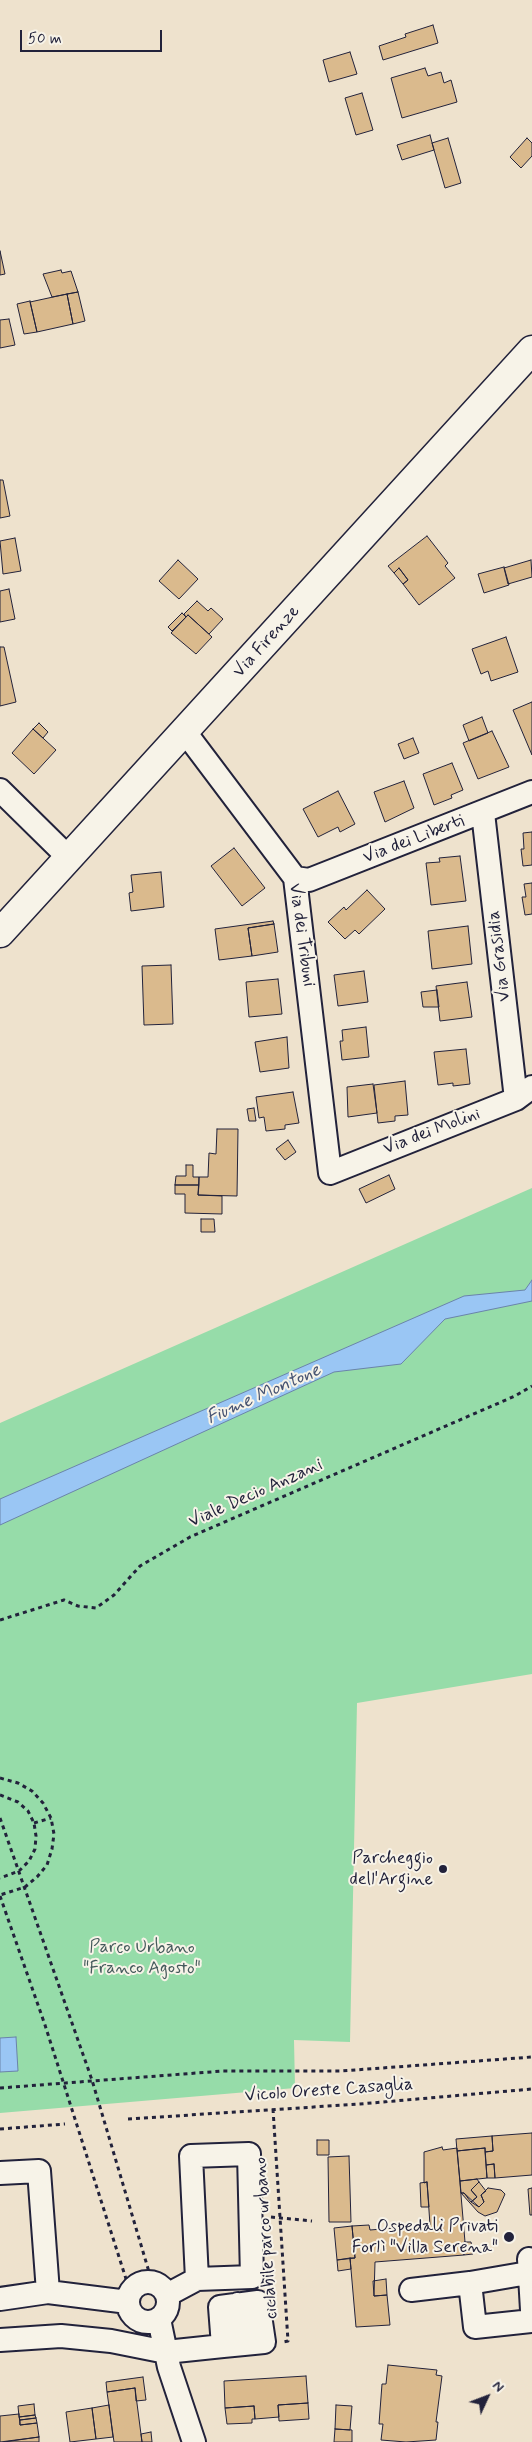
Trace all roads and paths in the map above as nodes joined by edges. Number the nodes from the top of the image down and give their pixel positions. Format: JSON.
{"nodes":[{"id":1,"x":532,"y":350,"type":"edge"},
{"id":2,"x":185,"y":732,"type":"junction"},
{"id":3,"x":0,"y":790,"type":"edge"},
{"id":4,"x":532,"y":792,"type":"edge"},
{"id":5,"x":483,"y":813,"type":"junction"},
{"id":6,"x":68,"y":857,"type":"junction"},
{"id":7,"x":295,"y":878,"type":"junction"},
{"id":8,"x":0,"y":933,"type":"edge"},
{"id":9,"x":524,"y":1093,"type":"edge"},
{"id":10,"x":330,"y":1173,"type":"joint"},
{"id":11,"x":532,"y":1386,"type":"edge"},
{"id":12,"x":0,"y":1620,"type":"edge"},
{"id":13,"x":0,"y":1778,"type":"edge"},
{"id":14,"x":0,"y":1795,"type":"edge"},
{"id":15,"x":0,"y":1818,"type":"edge"},
{"id":16,"x":51,"y":1818,"type":"junction"},
{"id":17,"x":34,"y":1823,"type":"junction"},
{"id":18,"x":19,"y":1871,"type":"junction"},
{"id":19,"x":0,"y":1878,"type":"edge"},
{"id":20,"x":24,"y":1887,"type":"junction"},
{"id":21,"x":0,"y":1895,"type":"edge"},
{"id":22,"x":532,"y":2057,"type":"edge"},
{"id":23,"x":92,"y":2080,"type":"junction"},
{"id":24,"x":63,"y":2083,"type":"junction"},
{"id":25,"x":0,"y":2088,"type":"edge"},
{"id":26,"x":532,"y":2089,"type":"edge"},
{"id":27,"x":272,"y":2109,"type":"junction"},
{"id":28,"x":128,"y":2119,"type":"dead end"},
{"id":29,"x":65,"y":2124,"type":"dead end"},
{"id":30,"x":0,"y":2129,"type":"edge"},
{"id":31,"x":0,"y":2174,"type":"edge"},
{"id":32,"x":280,"y":2217,"type":"junction"},
{"id":33,"x":312,"y":2222,"type":"dead end"},
{"id":34,"x":529,"y":2264,"type":"edge"},
{"id":35,"x":197,"y":2279,"type":"junction"},
{"id":36,"x":470,"y":2283,"type":"junction"},
{"id":37,"x":160,"y":2289,"type":"junction"},
{"id":38,"x":411,"y":2290,"type":"dead end"},
{"id":39,"x":48,"y":2292,"type":"junction"},
{"id":40,"x":129,"y":2297,"type":"junction"},
{"id":41,"x":0,"y":2299,"type":"edge"},
{"id":42,"x":532,"y":2310,"type":"edge"},
{"id":43,"x":159,"y":2319,"type":"junction"},
{"id":44,"x":532,"y":2321,"type":"edge"},
{"id":45,"x":0,"y":2340,"type":"edge"},
{"id":46,"x":244,"y":2344,"type":"junction"},
{"id":47,"x":166,"y":2352,"type":"junction"},
{"id":48,"x":194,"y":2442,"type":"edge"}],
"edges":[{"from":1,"to":2,"type":"main road","name":"Via Firenze"},
{"from":2,"to":6,"type":"main road","name":"Via Firenze"},
{"from":2,"to":7,"type":"street","name":"Via dei Tribuni"},
{"from":3,"to":6,"type":"street"},
{"from":4,"to":5,"type":"street","name":"Via dei Liberti"},
{"from":5,"to":7,"type":"street","name":"Via dei Liberti"},
{"from":5,"to":9,"type":"street","name":"Via Grasidia"},
{"from":6,"to":8,"type":"main road","name":"Via Firenze"},
{"from":7,"to":10,"type":"street","name":"Via dei Tribuni"},
{"from":9,"to":10,"type":"street","name":"Via dei Molini"},
{"from":11,"to":12,"type":"path","name":"Viale Decio Anzani"},
{"from":13,"to":16,"type":"path"},
{"from":14,"to":17,"type":"path"},
{"from":15,"to":18,"type":"path"},
{"from":16,"to":17,"type":"path"},
{"from":16,"to":20,"type":"path"},
{"from":17,"to":18,"type":"path"},
{"from":18,"to":19,"type":"path"},
{"from":18,"to":20,"type":"path"},
{"from":20,"to":21,"type":"path"},
{"from":20,"to":23,"type":"path"},
{"from":21,"to":24,"type":"path"},
{"from":22,"to":23,"type":"path"},
{"from":23,"to":24,"type":"path"},
{"from":23,"to":37,"type":"path"},
{"from":24,"to":25,"type":"path"},
{"from":24,"to":40,"type":"path"},
{"from":26,"to":27,"type":"path","name":"Vicolo Oreste Casaglia"},
{"from":27,"to":28,"type":"path","name":"Vicolo Oreste Casaglia"},
{"from":27,"to":32,"type":"path","name":"ciclabile parco urbano"},
{"from":29,"to":30,"type":"path"},
{"from":31,"to":39,"type":"street"},
{"from":32,"to":33,"type":"path"},
{"from":32,"to":46,"type":"path","name":"ciclabile parco urbano"},
{"from":34,"to":36,"type":"street"},
{"from":34,"to":42,"type":"street"},
{"from":35,"to":35,"type":"street"},
{"from":35,"to":37,"type":"street"},
{"from":36,"to":38,"type":"street"},
{"from":36,"to":44,"type":"street"},
{"from":37,"to":40,"type":"street"},
{"from":37,"to":43,"type":"street"},
{"from":39,"to":40,"type":"street"},
{"from":39,"to":41,"type":"street"},
{"from":40,"to":43,"type":"street"},
{"from":43,"to":47,"type":"street"},
{"from":45,"to":47,"type":"street"},
{"from":46,"to":46,"type":"street"},
{"from":46,"to":47,"type":"street"},
{"from":47,"to":48,"type":"street"}]}
